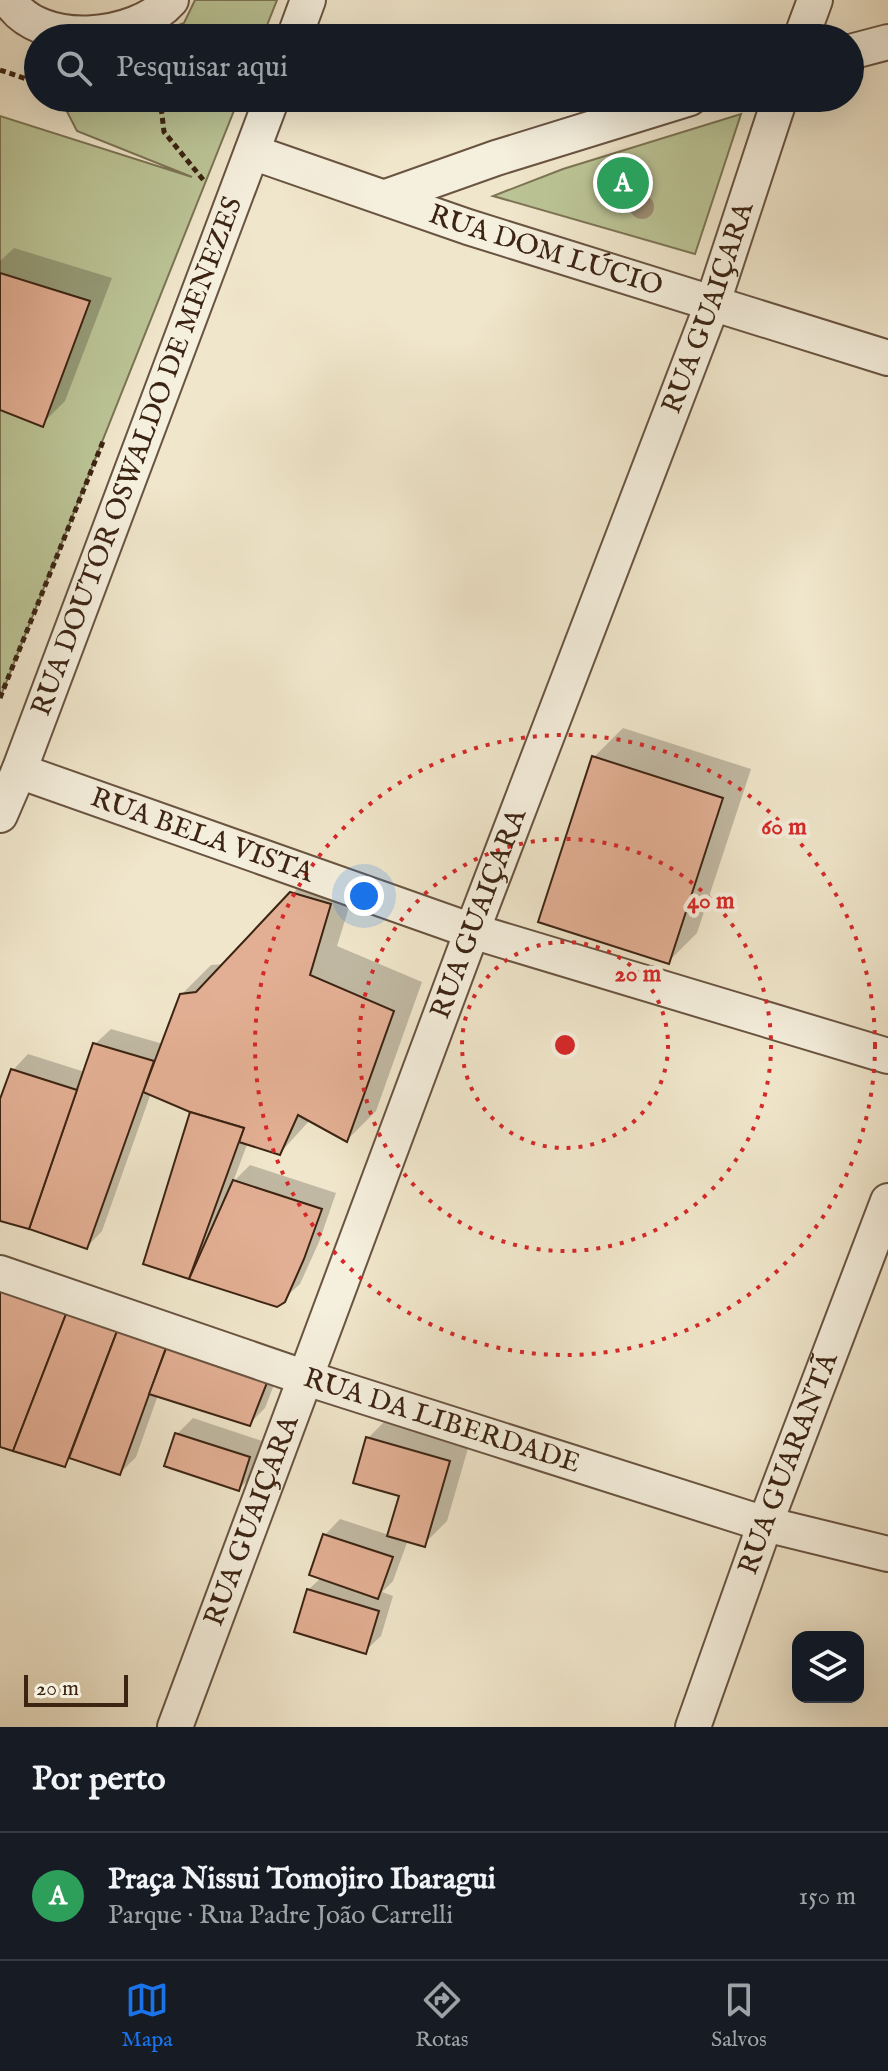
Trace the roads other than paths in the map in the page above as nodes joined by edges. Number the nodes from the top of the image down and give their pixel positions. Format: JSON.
{"nodes":[{"id":1,"x":9,"y":0,"type":"edge"},
{"id":2,"x":171,"y":0,"type":"edge"},
{"id":3,"x":308,"y":0,"type":"edge"},
{"id":4,"x":815,"y":0,"type":"edge"},
{"id":5,"x":37,"y":24,"type":"edge"},
{"id":6,"x":130,"y":24,"type":"edge"},
{"id":7,"x":299,"y":24,"type":"edge"},
{"id":8,"x":806,"y":24,"type":"edge"},
{"id":9,"x":888,"y":42,"type":"edge"},
{"id":10,"x":864,"y":48,"type":"edge"},
{"id":11,"x":267,"y":112,"type":"edge"},
{"id":12,"x":645,"y":112,"type":"edge"},
{"id":13,"x":775,"y":112,"type":"edge"},
{"id":14,"x":252,"y":152,"type":"junction"},
{"id":15,"x":386,"y":197,"type":"junction"},
{"id":16,"x":712,"y":305,"type":"junction"},
{"id":17,"x":888,"y":358,"type":"edge"},
{"id":18,"x":19,"y":771,"type":"junction"},
{"id":19,"x":0,"y":815,"type":"edge"},
{"id":20,"x":472,"y":931,"type":"junction"},
{"id":21,"x":888,"y":1056,"type":"edge"},
{"id":22,"x":888,"y":1201,"type":"edge"},
{"id":23,"x":0,"y":1273,"type":"edge"},
{"id":24,"x":306,"y":1378,"type":"junction"},
{"id":25,"x":765,"y":1524,"type":"junction"},
{"id":26,"x":888,"y":1554,"type":"edge"},
{"id":27,"x":175,"y":1727,"type":"edge"},
{"id":28,"x":693,"y":1727,"type":"edge"}],
"edges":[{"from":1,"to":5,"type":"street"},
{"from":2,"to":6,"type":"street"},
{"from":3,"to":7,"type":"street"},
{"from":4,"to":8,"type":"street"},
{"from":9,"to":10,"type":"street"},
{"from":11,"to":14,"type":"street","name":"RUA DOUTOR OSWALDO DE MENEZES"},
{"from":12,"to":15,"type":"street"},
{"from":13,"to":16,"type":"street","name":"RUA GUAIÇARA"},
{"from":14,"to":15,"type":"street","name":"RUA DOM LÚCIO"},
{"from":14,"to":18,"type":"street","name":"RUA DOUTOR OSWALDO DE MENEZES"},
{"from":15,"to":16,"type":"street","name":"RUA DOM LÚCIO"},
{"from":16,"to":17,"type":"street","name":"RUA DOM LÚCIO"},
{"from":16,"to":20,"type":"street","name":"RUA GUAIÇARA"},
{"from":18,"to":19,"type":"street","name":"RUA DOUTOR OSWALDO DE MENEZES"},
{"from":18,"to":20,"type":"street","name":"RUA BELA VISTA"},
{"from":20,"to":21,"type":"street","name":"RUA BELA VISTA"},
{"from":20,"to":24,"type":"street","name":"RUA GUAIÇARA"},
{"from":22,"to":25,"type":"street","name":"RUA GUARANTÃ"},
{"from":23,"to":24,"type":"street","name":"RUA DA LIBERDADE"},
{"from":24,"to":25,"type":"street","name":"RUA DA LIBERDADE"},
{"from":24,"to":27,"type":"street","name":"RUA GUAIÇARA"},
{"from":25,"to":26,"type":"street","name":"RUA DA LIBERDADE"},
{"from":25,"to":28,"type":"street","name":"RUA GUARANTÃ"}]}
